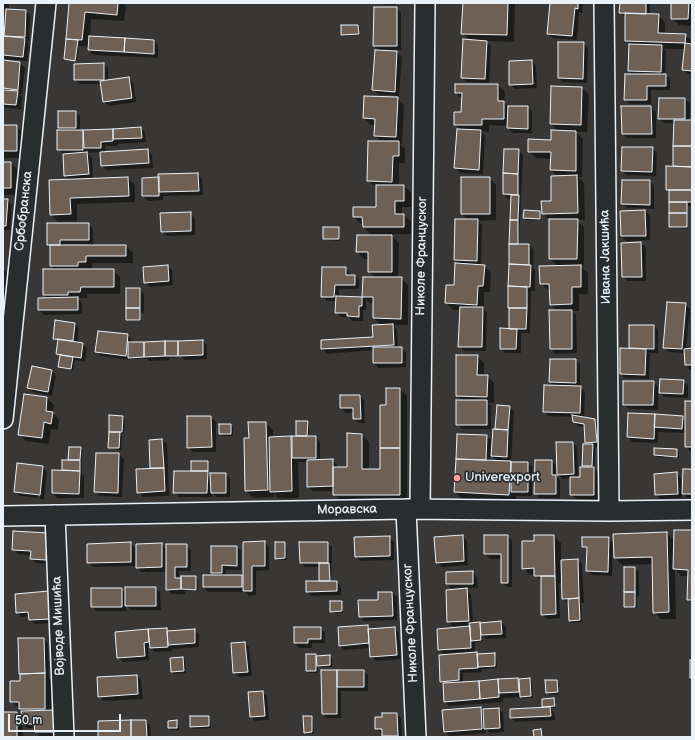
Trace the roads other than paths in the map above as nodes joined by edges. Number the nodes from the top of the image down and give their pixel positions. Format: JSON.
{"nodes":[{"id":1,"x":46,"y":3,"type":"edge"},
{"id":2,"x":424,"y":3,"type":"edge"},
{"id":3,"x":604,"y":3,"type":"edge"},
{"id":4,"x":3,"y":419,"type":"edge"},
{"id":5,"x":413,"y":509,"type":"junction"},
{"id":6,"x":609,"y":510,"type":"junction"},
{"id":7,"x":692,"y":510,"type":"edge"},
{"id":8,"x":55,"y":515,"type":"junction"},
{"id":9,"x":3,"y":516,"type":"edge"},
{"id":10,"x":64,"y":737,"type":"edge"},
{"id":11,"x":416,"y":737,"type":"edge"}],
"edges":[{"from":1,"to":4,"type":"street","name":"Србобранска"},
{"from":2,"to":5,"type":"street","name":"Николе Француског"},
{"from":3,"to":6,"type":"street","name":"Ивана Јакшића"},
{"from":5,"to":6,"type":"street","name":"Моравска"},
{"from":5,"to":8,"type":"street","name":"Моравска"},
{"from":5,"to":11,"type":"street","name":"Николе Француског"},
{"from":6,"to":7,"type":"street","name":"Моравска"},
{"from":8,"to":9,"type":"street","name":"Моравска"},
{"from":8,"to":10,"type":"street","name":"Војводе Мишића"}]}
